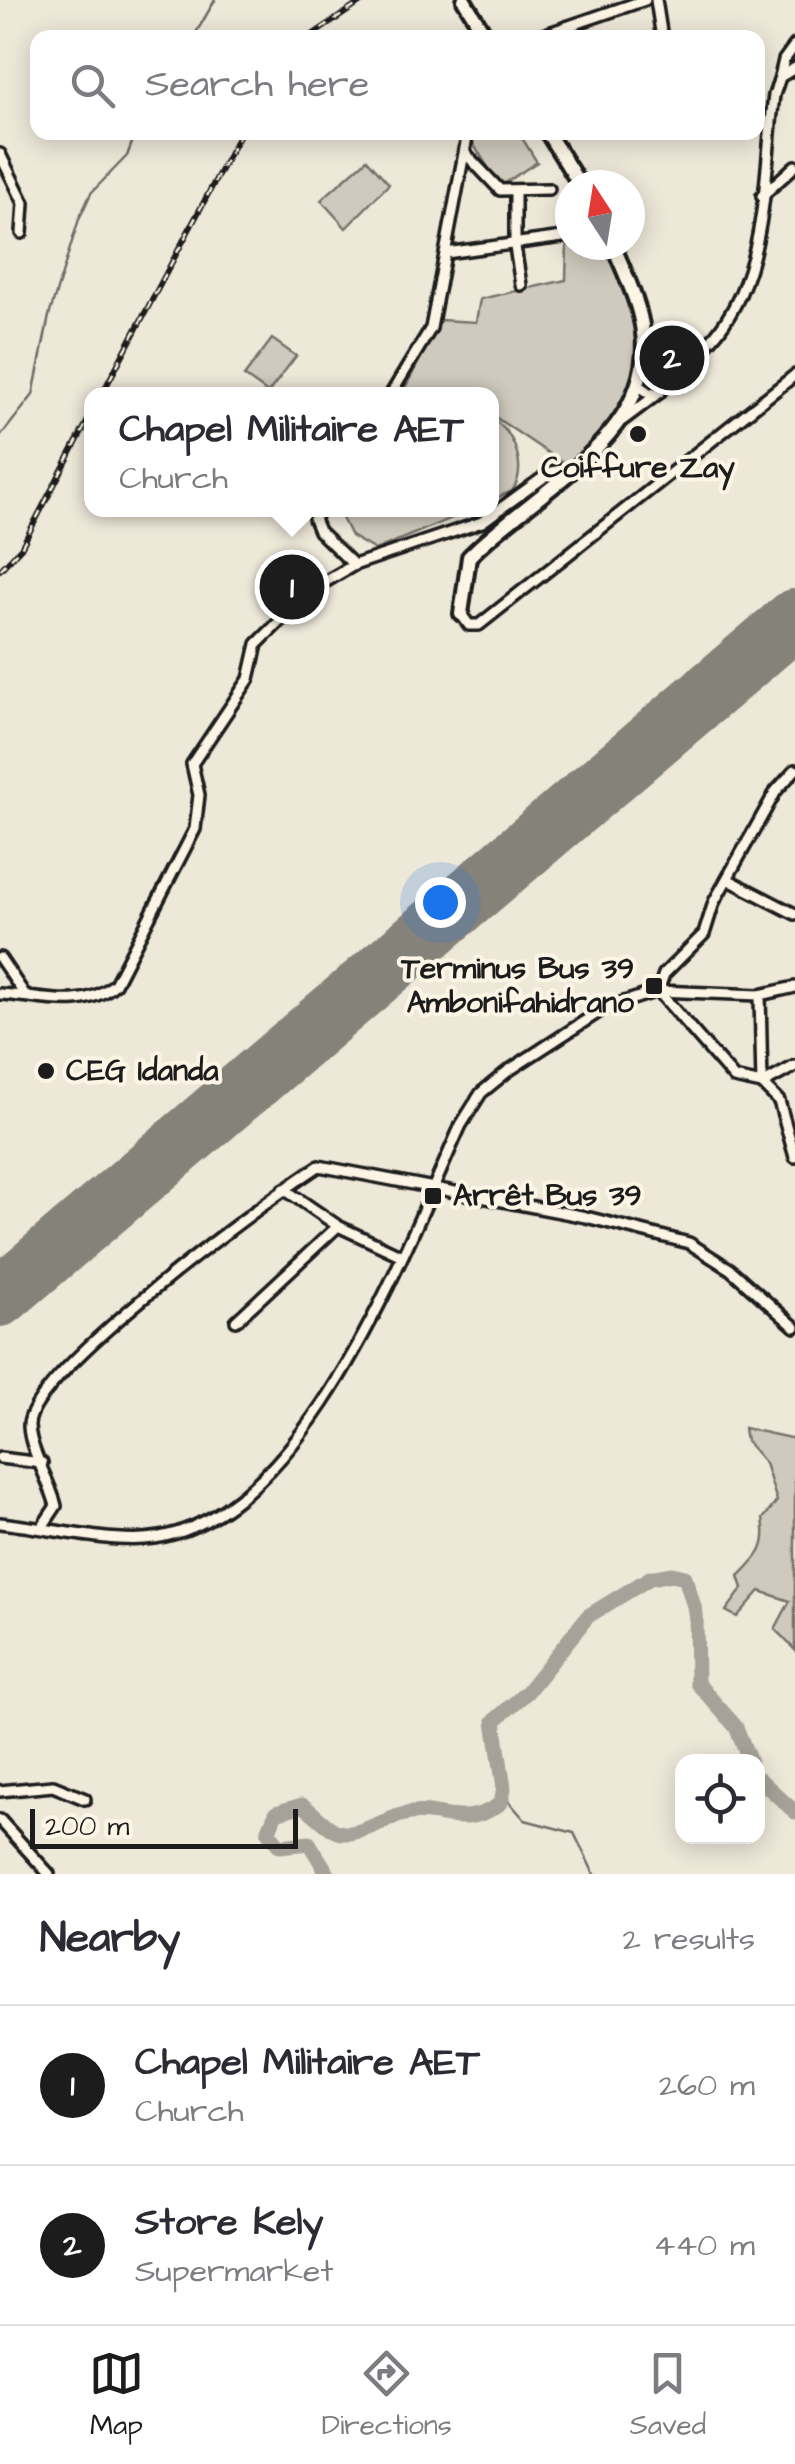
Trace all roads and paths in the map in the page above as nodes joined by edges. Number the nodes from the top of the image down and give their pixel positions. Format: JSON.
{"nodes":[{"id":1,"x":464,"y":0,"type":"edge"},
{"id":2,"x":644,"y":0,"type":"edge"},
{"id":3,"x":656,"y":0,"type":"edge"},
{"id":4,"x":482,"y":30,"type":"edge"},
{"id":5,"x":557,"y":30,"type":"edge"},
{"id":6,"x":661,"y":30,"type":"edge"},
{"id":7,"x":795,"y":46,"type":"edge"},
{"id":8,"x":795,"y":68,"type":"edge"},
{"id":9,"x":780,"y":76,"type":"junction"},
{"id":10,"x":467,"y":140,"type":"edge"},
{"id":11,"x":552,"y":140,"type":"edge"},
{"id":12,"x":465,"y":153,"type":"junction"},
{"id":13,"x":0,"y":154,"type":"edge"},
{"id":14,"x":795,"y":166,"type":"edge"},
{"id":15,"x":571,"y":170,"type":"edge"},
{"id":16,"x":549,"y":189,"type":"dead end"},
{"id":17,"x":515,"y":192,"type":"junction"},
{"id":18,"x":762,"y":196,"type":"junction"},
{"id":19,"x":22,"y":233,"type":"dead end"},
{"id":20,"x":555,"y":239,"type":"edge"},
{"id":21,"x":515,"y":246,"type":"junction"},
{"id":22,"x":446,"y":253,"type":"junction"},
{"id":23,"x":619,"y":260,"type":"edge"},
{"id":24,"x":521,"y":286,"type":"dead end"},
{"id":25,"x":795,"y":375,"type":"edge"},
{"id":26,"x":637,"y":384,"type":"junction"},
{"id":27,"x":395,"y":387,"type":"edge"},
{"id":28,"x":659,"y":393,"type":"junction"},
{"id":29,"x":623,"y":420,"type":"junction"},
{"id":30,"x":574,"y":468,"type":"junction"},
{"id":31,"x":499,"y":510,"type":"edge"},
{"id":32,"x":315,"y":517,"type":"edge"},
{"id":33,"x":489,"y":517,"type":"edge"},
{"id":34,"x":354,"y":564,"type":"junction"},
{"id":35,"x":461,"y":614,"type":"joint"},
{"id":36,"x":795,"y":770,"type":"edge"},
{"id":37,"x":729,"y":880,"type":"junction"},
{"id":38,"x":795,"y":914,"type":"edge"},
{"id":39,"x":0,"y":958,"type":"edge"},
{"id":40,"x":795,"y":987,"type":"edge"},
{"id":41,"x":658,"y":991,"type":"junction"},
{"id":42,"x":0,"y":994,"type":"edge"},
{"id":43,"x":760,"y":995,"type":"junction"},
{"id":44,"x":25,"y":996,"type":"junction"},
{"id":45,"x":795,"y":1066,"type":"edge"},
{"id":46,"x":762,"y":1084,"type":"junction"},
{"id":47,"x":795,"y":1157,"type":"edge"},
{"id":48,"x":284,"y":1189,"type":"junction"},
{"id":49,"x":431,"y":1190,"type":"junction"},
{"id":50,"x":338,"y":1226,"type":"junction"},
{"id":51,"x":402,"y":1256,"type":"junction"},
{"id":52,"x":236,"y":1321,"type":"dead end"},
{"id":53,"x":795,"y":1328,"type":"edge"},
{"id":54,"x":0,"y":1458,"type":"edge"},
{"id":55,"x":42,"y":1463,"type":"junction"},
{"id":56,"x":0,"y":1523,"type":"edge"},
{"id":57,"x":42,"y":1527,"type":"junction"},
{"id":58,"x":0,"y":1791,"type":"edge"},
{"id":59,"x":85,"y":1799,"type":"dead end"},
{"id":60,"x":0,"y":1820,"type":"edge"},
{"id":61,"x":49,"y":1874,"type":"edge"}],
"edges":[{"from":1,"to":4,"type":"street"},
{"from":2,"to":5,"type":"street"},
{"from":3,"to":6,"type":"street"},
{"from":7,"to":9,"type":"street"},
{"from":8,"to":9,"type":"street"},
{"from":9,"to":18,"type":"street"},
{"from":10,"to":12,"type":"street"},
{"from":11,"to":15,"type":"street"},
{"from":12,"to":17,"type":"street"},
{"from":12,"to":22,"type":"street"},
{"from":13,"to":19,"type":"street"},
{"from":14,"to":18,"type":"street"},
{"from":16,"to":17,"type":"street"},
{"from":17,"to":21,"type":"street"},
{"from":18,"to":28,"type":"street"},
{"from":20,"to":21,"type":"street"},
{"from":21,"to":22,"type":"street"},
{"from":21,"to":24,"type":"street"},
{"from":22,"to":27,"type":"street"},
{"from":23,"to":26,"type":"street"},
{"from":25,"to":35,"type":"street"},
{"from":26,"to":28,"type":"street"},
{"from":26,"to":29,"type":"street"},
{"from":28,"to":29,"type":"street"},
{"from":29,"to":30,"type":"street"},
{"from":30,"to":31,"type":"street"},
{"from":30,"to":35,"type":"street"},
{"from":32,"to":34,"type":"street"},
{"from":33,"to":34,"type":"street"},
{"from":34,"to":44,"type":"street"},
{"from":36,"to":37,"type":"street"},
{"from":37,"to":38,"type":"street"},
{"from":37,"to":41,"type":"street"},
{"from":39,"to":44,"type":"street"},
{"from":40,"to":43,"type":"street"},
{"from":41,"to":43,"type":"street"},
{"from":41,"to":46,"type":"street"},
{"from":41,"to":49,"type":"street"},
{"from":42,"to":44,"type":"street"},
{"from":43,"to":46,"type":"street"},
{"from":45,"to":46,"type":"street"},
{"from":46,"to":47,"type":"street"},
{"from":48,"to":49,"type":"street"},
{"from":48,"to":50,"type":"street"},
{"from":48,"to":55,"type":"street"},
{"from":49,"to":51,"type":"street"},
{"from":49,"to":53,"type":"street"},
{"from":50,"to":51,"type":"street"},
{"from":50,"to":52,"type":"street"},
{"from":51,"to":57,"type":"street"},
{"from":54,"to":55,"type":"street"},
{"from":55,"to":57,"type":"street"},
{"from":56,"to":57,"type":"street"},
{"from":58,"to":59,"type":"street"},
{"from":60,"to":61,"type":"street"}]}
